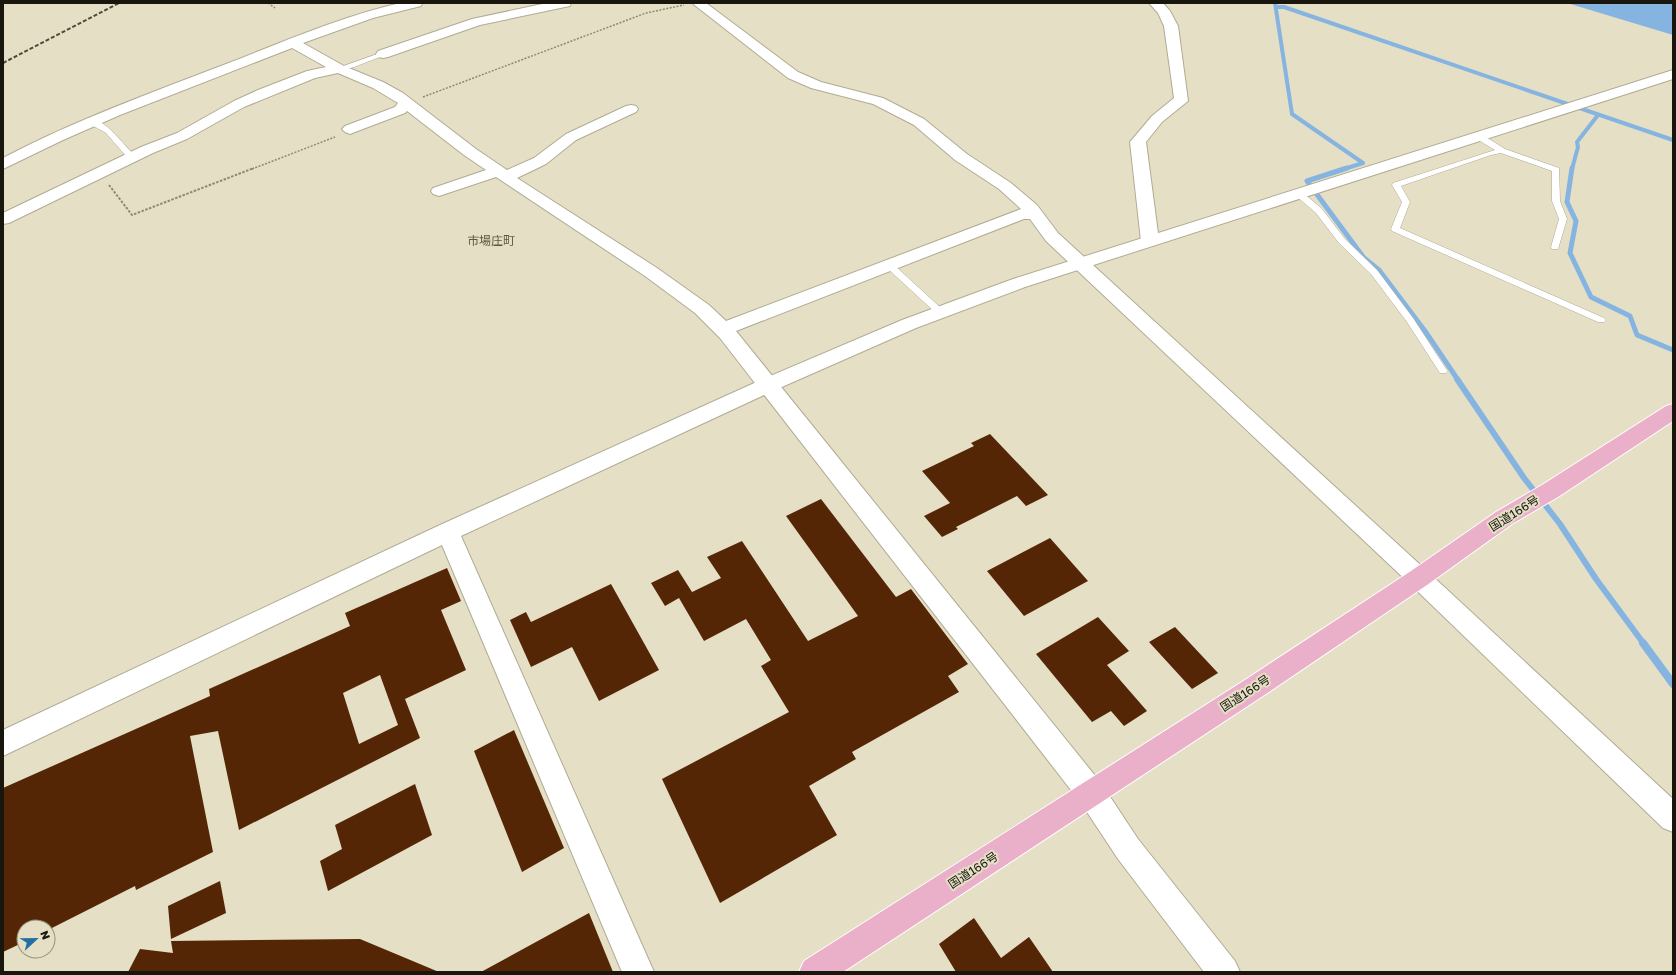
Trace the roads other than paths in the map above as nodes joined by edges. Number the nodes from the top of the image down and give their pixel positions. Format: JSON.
{"nodes":[{"id":1,"x":416,"y":3,"type":"edge"},
{"id":2,"x":565,"y":3,"type":"edge"},
{"id":3,"x":698,"y":3,"type":"edge"},
{"id":4,"x":1155,"y":3,"type":"edge"},
{"id":5,"x":293,"y":43,"type":"junction"},
{"id":6,"x":383,"y":54,"type":"joint"},
{"id":7,"x":339,"y":69,"type":"junction"},
{"id":8,"x":1673,"y":74,"type":"edge"},
{"id":9,"x":406,"y":103,"type":"junction"},
{"id":10,"x":631,"y":109,"type":"dead end"},
{"id":11,"x":93,"y":122,"type":"junction"},
{"id":12,"x":350,"y":129,"type":"road end"},
{"id":13,"x":1478,"y":136,"type":"junction"},
{"id":14,"x":1502,"y":150,"type":"junction"},
{"id":15,"x":132,"y":158,"type":"junction"},
{"id":16,"x":3,"y":164,"type":"edge"},
{"id":17,"x":502,"y":174,"type":"junction"},
{"id":18,"x":439,"y":191,"type":"dead end"},
{"id":19,"x":1308,"y":191,"type":"junction"},
{"id":20,"x":1034,"y":214,"type":"junction"},
{"id":21,"x":3,"y":218,"type":"edge"},
{"id":22,"x":1150,"y":241,"type":"junction"},
{"id":23,"x":1555,"y":247,"type":"dead end"},
{"id":24,"x":1081,"y":263,"type":"junction"},
{"id":25,"x":890,"y":266,"type":"junction"},
{"id":26,"x":940,"y":312,"type":"junction"},
{"id":27,"x":1601,"y":320,"type":"dead end"},
{"id":28,"x":724,"y":330,"type":"junction"},
{"id":29,"x":1442,"y":371,"type":"dead end"},
{"id":30,"x":768,"y":385,"type":"junction"},
{"id":31,"x":1673,"y":411,"type":"edge"},
{"id":32,"x":448,"y":532,"type":"junction"},
{"id":33,"x":1419,"y":578,"type":"junction"},
{"id":34,"x":3,"y":743,"type":"edge"},
{"id":35,"x":1091,"y":793,"type":"junction"},
{"id":36,"x":1673,"y":818,"type":"edge"},
{"id":37,"x":638,"y":972,"type":"edge"},
{"id":38,"x":815,"y":972,"type":"edge"},
{"id":39,"x":1224,"y":972,"type":"edge"}],
"edges":[{"from":1,"to":5,"type":"street"},
{"from":2,"to":6,"type":"street"},
{"from":3,"to":20,"type":"street"},
{"from":4,"to":22,"type":"street"},
{"from":5,"to":7,"type":"street"},
{"from":5,"to":11,"type":"street"},
{"from":6,"to":7,"type":"lane"},
{"from":7,"to":9,"type":"street"},
{"from":7,"to":15,"type":"street"},
{"from":8,"to":13,"type":"street"},
{"from":9,"to":12,"type":"street"},
{"from":9,"to":17,"type":"street"},
{"from":10,"to":17,"type":"street"},
{"from":11,"to":15,"type":"lane"},
{"from":11,"to":16,"type":"street"},
{"from":13,"to":14,"type":"lane"},
{"from":13,"to":19,"type":"street"},
{"from":14,"to":23,"type":"lane"},
{"from":14,"to":27,"type":"lane"},
{"from":15,"to":21,"type":"street"},
{"from":17,"to":18,"type":"street"},
{"from":17,"to":28,"type":"street"},
{"from":19,"to":22,"type":"street"},
{"from":19,"to":29,"type":"lane"},
{"from":20,"to":24,"type":"street"},
{"from":20,"to":25,"type":"street"},
{"from":22,"to":24,"type":"street"},
{"from":24,"to":26,"type":"street"},
{"from":24,"to":33,"type":"street"},
{"from":25,"to":26,"type":"lane"},
{"from":25,"to":28,"type":"street"},
{"from":26,"to":30,"type":"street"},
{"from":28,"to":30,"type":"street"},
{"from":30,"to":32,"type":"street"},
{"from":30,"to":35,"type":"street"},
{"from":31,"to":33,"type":"highway","name":"国道166号"},
{"from":32,"to":34,"type":"street"},
{"from":32,"to":37,"type":"street"},
{"from":33,"to":35,"type":"highway","name":"国道166号"},
{"from":33,"to":36,"type":"street"},
{"from":35,"to":38,"type":"highway","name":"国道166号"},
{"from":35,"to":39,"type":"street"}]}
